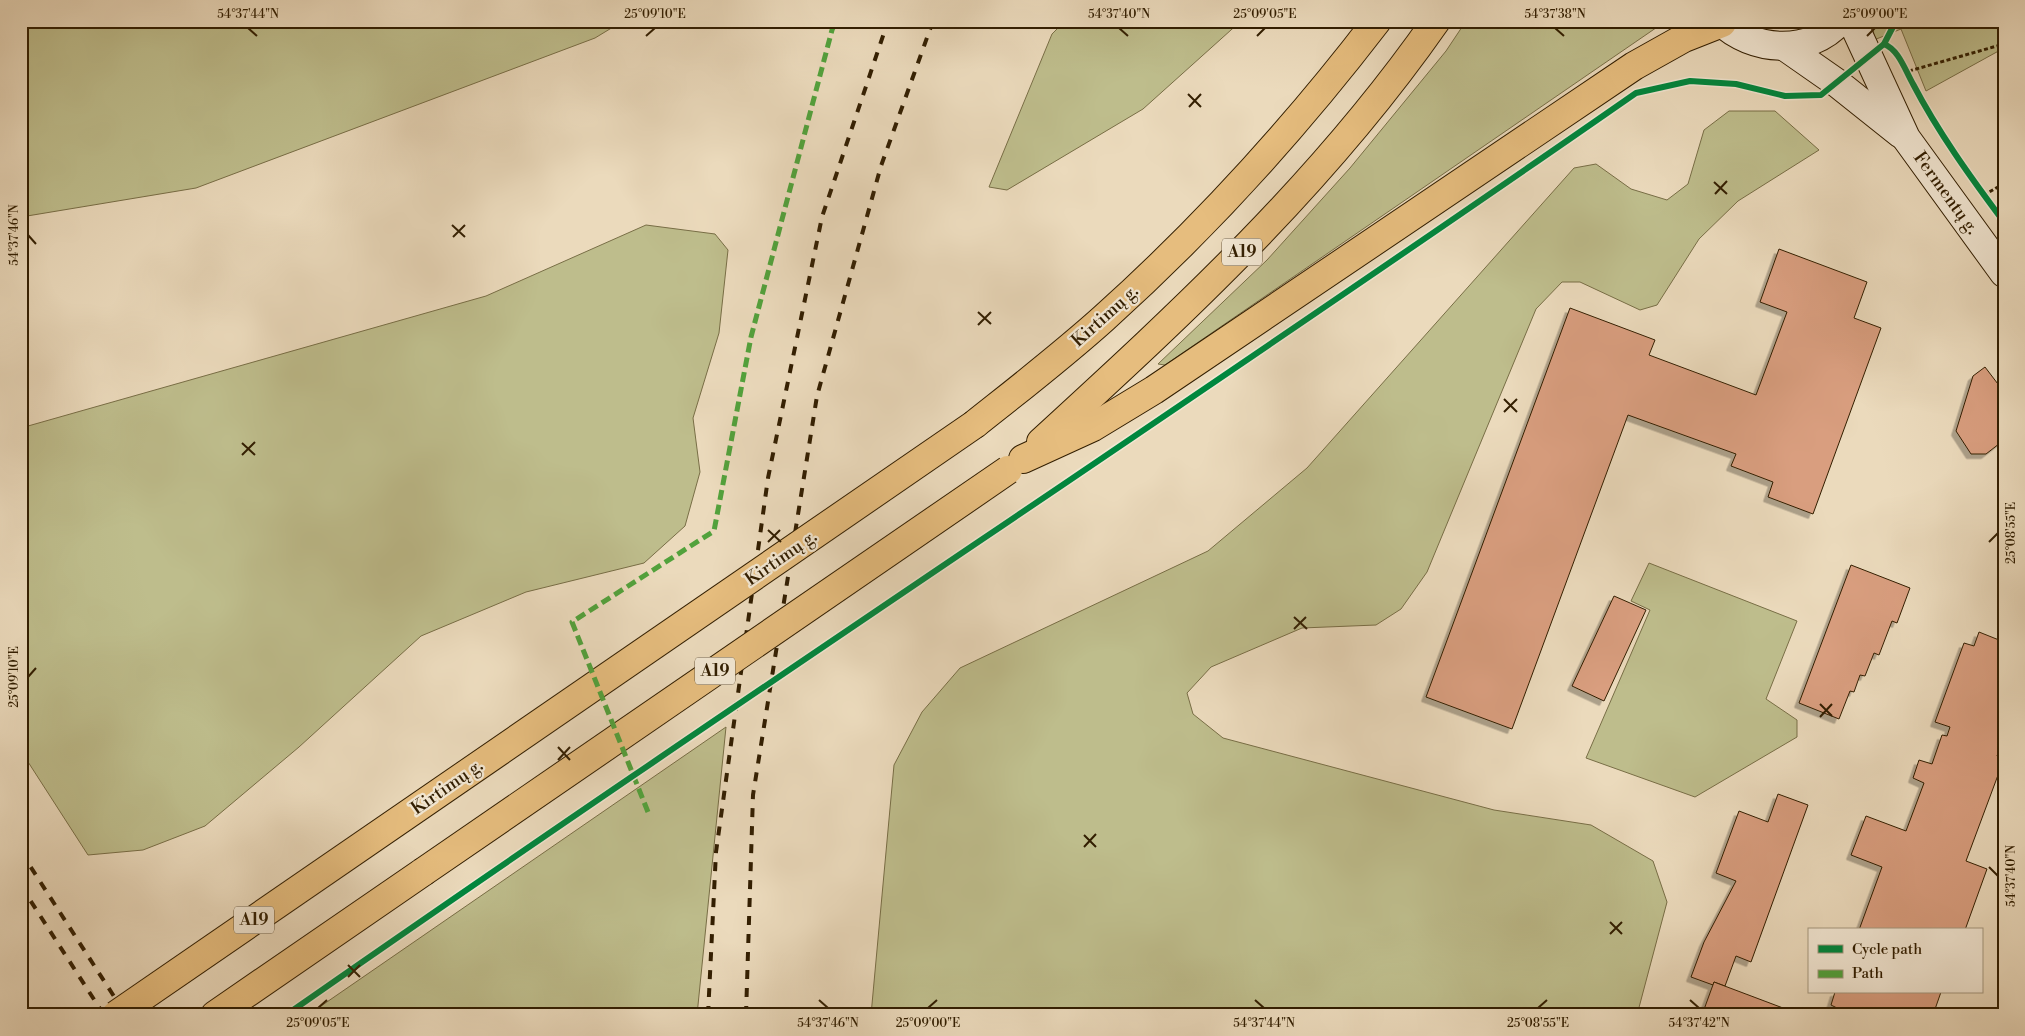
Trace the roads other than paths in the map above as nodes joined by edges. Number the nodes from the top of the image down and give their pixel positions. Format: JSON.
{"nodes":[{"id":1,"x":1377,"y":21,"type":"edge"},
{"id":2,"x":1436,"y":21,"type":"edge"},
{"id":3,"x":1840,"y":21,"type":"edge"},
{"id":4,"x":1852,"y":21,"type":"edge"},
{"id":5,"x":1721,"y":22,"type":"edge"},
{"id":6,"x":1784,"y":46,"type":"junction"},
{"id":7,"x":1906,"y":138,"type":"junction"},
{"id":8,"x":2004,"y":272,"type":"edge"},
{"id":9,"x":1015,"y":465,"type":"junction"},
{"id":10,"x":116,"y":1015,"type":"edge"},
{"id":11,"x":215,"y":1015,"type":"edge"}],
"edges":[{"from":1,"to":10,"type":"highway","name":"Kirtimų g.","number":"A19","bridge":true},
{"from":2,"to":9,"type":"highway","number":"A19"},
{"from":3,"to":6,"type":"main road"},
{"from":4,"to":7,"type":"main road","name":"Fermentų g."},
{"from":5,"to":6,"type":"main road"},
{"from":5,"to":9,"type":"highway"},
{"from":6,"to":7,"type":"main road","name":"Fermentų g."},
{"from":7,"to":8,"type":"main road","name":"Fermentų g."},
{"from":9,"to":11,"type":"highway","number":"A19","bridge":true}]}
